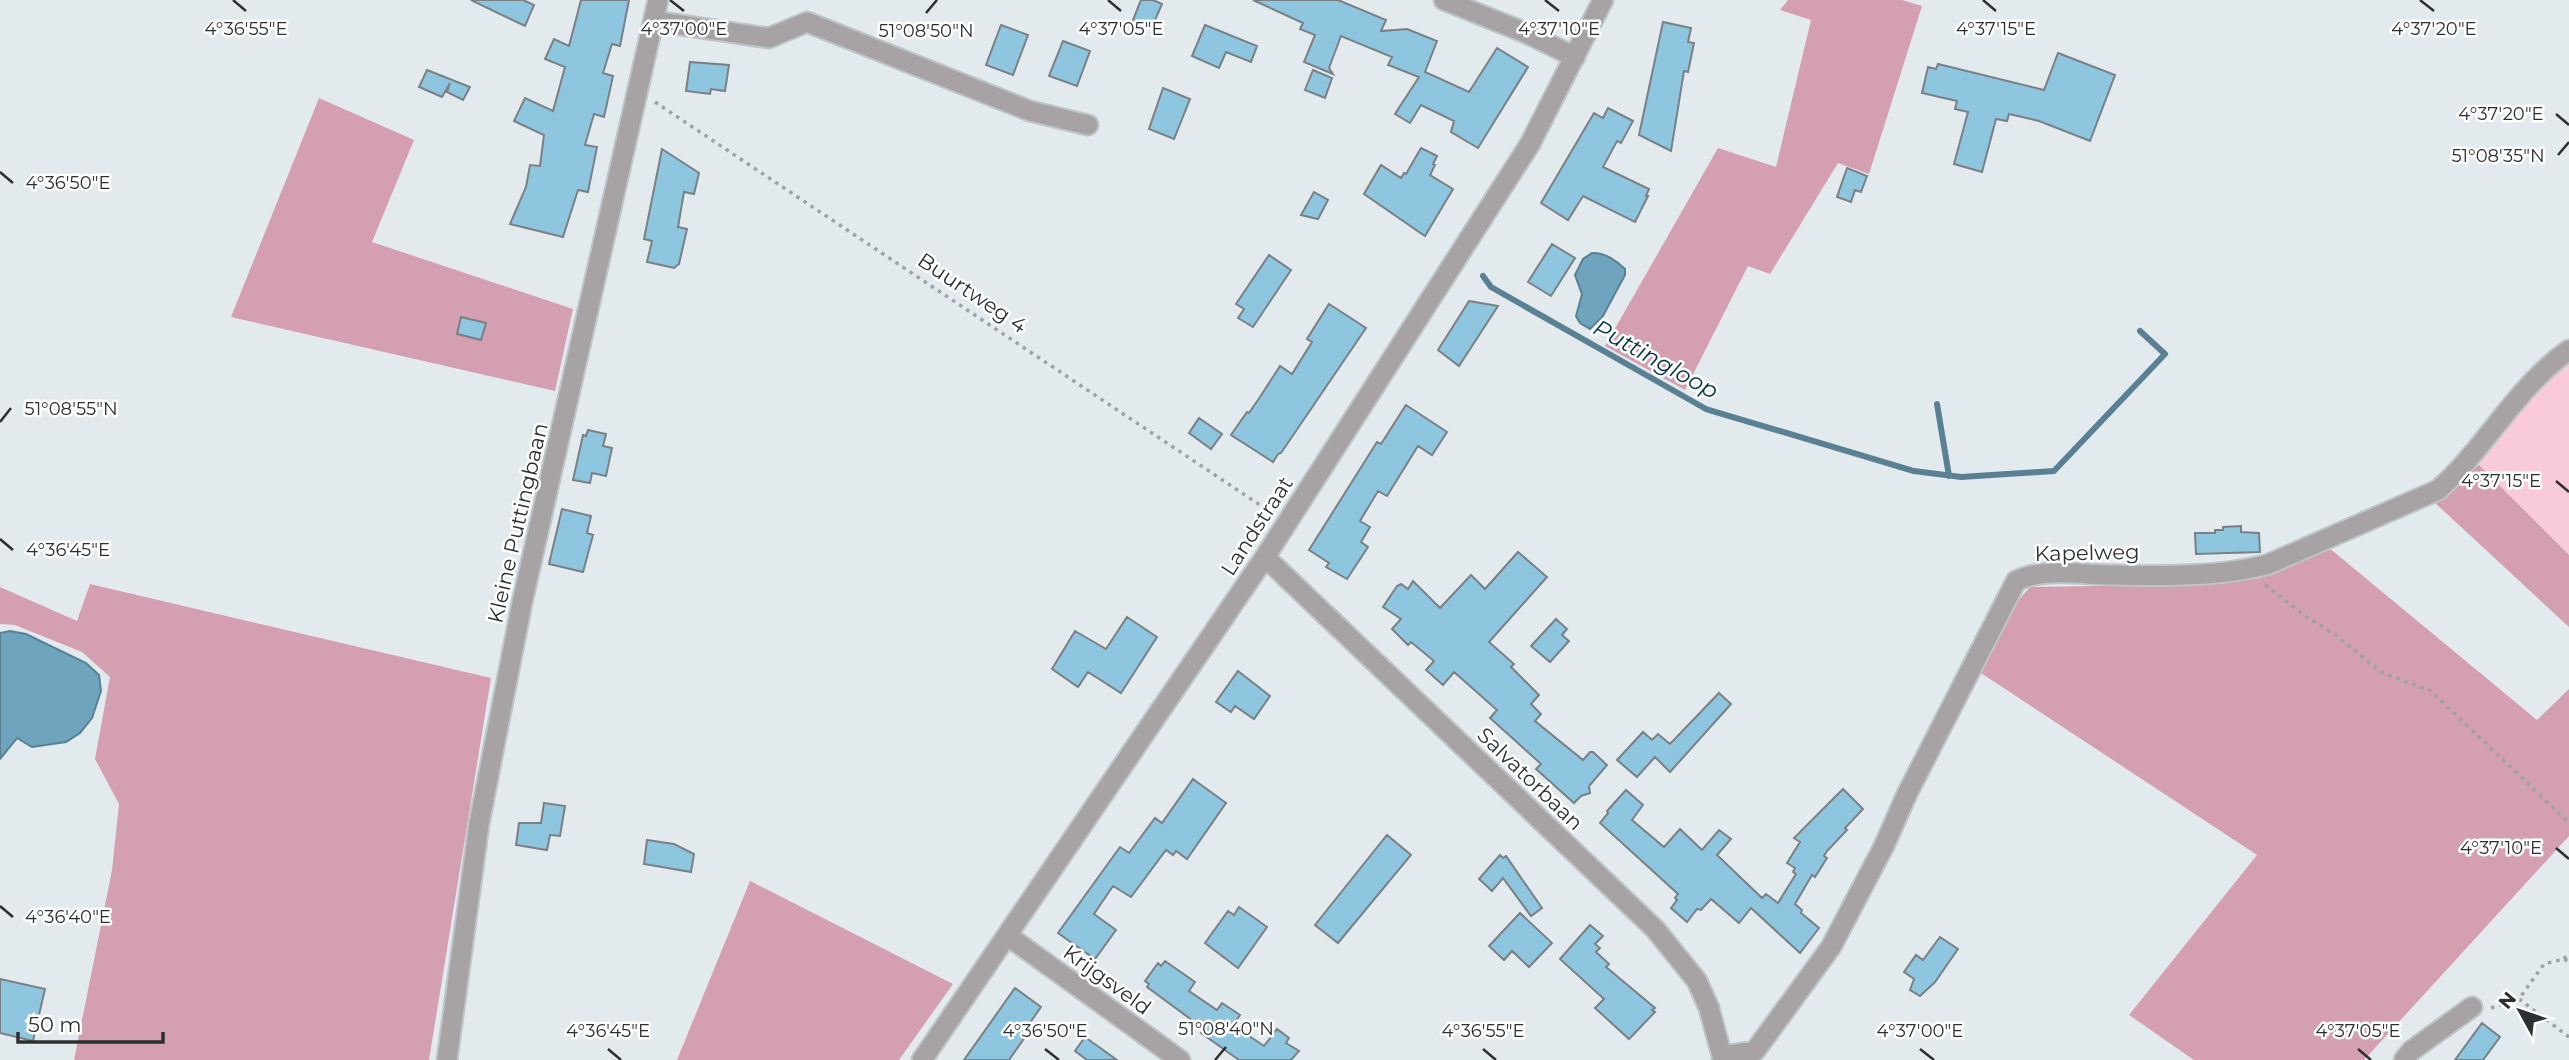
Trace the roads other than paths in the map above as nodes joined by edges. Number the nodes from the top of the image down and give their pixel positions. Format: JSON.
{"nodes":[{"id":1,"x":658,"y":0,"type":"edge"},
{"id":2,"x":1444,"y":0,"type":"edge"},
{"id":3,"x":1603,"y":0,"type":"edge"},
{"id":4,"x":654,"y":21,"type":"junction"},
{"id":5,"x":1575,"y":57,"type":"junction"},
{"id":6,"x":1088,"y":125,"type":"dead end"},
{"id":7,"x":2569,"y":350,"type":"edge"},
{"id":8,"x":1265,"y":557,"type":"junction"},
{"id":9,"x":1008,"y":936,"type":"junction"},
{"id":10,"x":2472,"y":1007,"type":"road end"},
{"id":11,"x":1723,"y":1058,"type":"edge"},
{"id":12,"x":447,"y":1060,"type":"edge"},
{"id":13,"x":922,"y":1060,"type":"edge"},
{"id":14,"x":1180,"y":1060,"type":"edge"},
{"id":15,"x":2404,"y":1060,"type":"edge"}],
"edges":[{"from":1,"to":4,"type":"street","name":"Kleine Puttingbaan"},
{"from":2,"to":5,"type":"street"},
{"from":3,"to":5,"type":"street","name":"Landstraat"},
{"from":4,"to":6,"type":"street"},
{"from":4,"to":12,"type":"street","name":"Kleine Puttingbaan"},
{"from":5,"to":8,"type":"street","name":"Landstraat"},
{"from":7,"to":11,"type":"street","name":"Kapelweg"},
{"from":8,"to":9,"type":"street","name":"Landstraat"},
{"from":8,"to":11,"type":"street","name":"Salvatorbaan"},
{"from":9,"to":13,"type":"street","name":"Landstraat"},
{"from":9,"to":14,"type":"street","name":"Krijgsveld"},
{"from":10,"to":15,"type":"street"}]}
